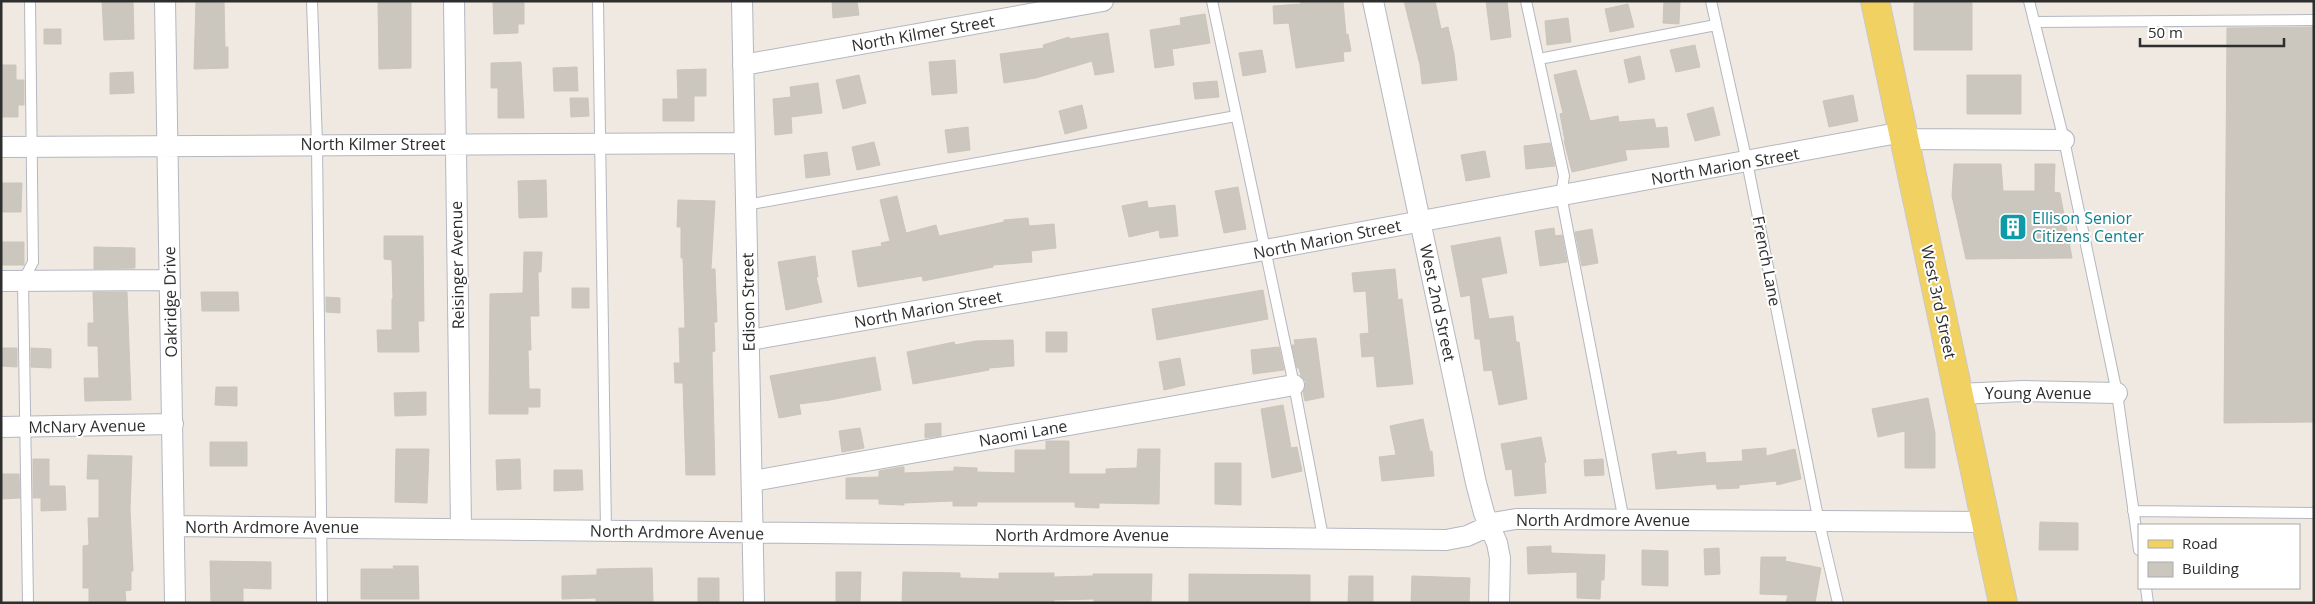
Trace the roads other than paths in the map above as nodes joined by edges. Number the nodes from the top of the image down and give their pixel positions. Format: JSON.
{"nodes":[{"id":1,"x":30,"y":1,"type":"edge"},
{"id":2,"x":165,"y":1,"type":"edge"},
{"id":3,"x":312,"y":1,"type":"edge"},
{"id":4,"x":454,"y":1,"type":"edge"},
{"id":5,"x":598,"y":1,"type":"edge"},
{"id":6,"x":742,"y":1,"type":"edge"},
{"id":7,"x":1103,"y":1,"type":"edge"},
{"id":8,"x":1212,"y":1,"type":"edge"},
{"id":9,"x":1373,"y":1,"type":"edge"},
{"id":10,"x":1526,"y":1,"type":"edge"},
{"id":11,"x":1711,"y":1,"type":"edge"},
{"id":12,"x":1874,"y":1,"type":"edge"},
{"id":13,"x":2029,"y":1,"type":"edge"},
{"id":14,"x":2314,"y":20,"type":"edge"},
{"id":15,"x":2034,"y":22,"type":"junction"},
{"id":16,"x":1716,"y":25,"type":"junction"},
{"id":17,"x":1540,"y":59,"type":"junction"},
{"id":18,"x":743,"y":65,"type":"junction"},
{"id":19,"x":1236,"y":116,"type":"junction"},
{"id":20,"x":1904,"y":135,"type":"junction"},
{"id":21,"x":2064,"y":140,"type":"junction"},
{"id":22,"x":456,"y":143,"type":"junction"},
{"id":23,"x":600,"y":143,"type":"junction"},
{"id":24,"x":744,"y":143,"type":"junction"},
{"id":25,"x":316,"y":144,"type":"junction"},
{"id":26,"x":168,"y":145,"type":"junction"},
{"id":27,"x":33,"y":146,"type":"junction"},
{"id":28,"x":1,"y":147,"type":"edge"},
{"id":29,"x":1747,"y":162,"type":"junction"},
{"id":30,"x":1561,"y":195,"type":"junction"},
{"id":31,"x":746,"y":205,"type":"junction"},
{"id":32,"x":1420,"y":221,"type":"junction"},
{"id":33,"x":1265,"y":250,"type":"junction"},
{"id":34,"x":24,"y":280,"type":"junction"},
{"id":35,"x":168,"y":280,"type":"junction"},
{"id":36,"x":1,"y":281,"type":"edge"},
{"id":37,"x":750,"y":340,"type":"junction"},
{"id":38,"x":1294,"y":385,"type":"junction"},
{"id":39,"x":2117,"y":393,"type":"junction"},
{"id":40,"x":1959,"y":394,"type":"junction"},
{"id":41,"x":173,"y":424,"type":"junction"},
{"id":42,"x":1,"y":427,"type":"edge"},
{"id":43,"x":25,"y":427,"type":"junction"},
{"id":44,"x":753,"y":481,"type":"junction"},
{"id":45,"x":2133,"y":511,"type":"junction"},
{"id":46,"x":2314,"y":513,"type":"edge"},
{"id":47,"x":1624,"y":520,"type":"junction"},
{"id":48,"x":1819,"y":522,"type":"junction"},
{"id":49,"x":1986,"y":522,"type":"junction"},
{"id":50,"x":174,"y":526,"type":"junction"},
{"id":51,"x":1490,"y":526,"type":"junction"},
{"id":52,"x":321,"y":527,"type":"junction"},
{"id":53,"x":461,"y":528,"type":"junction"},
{"id":54,"x":606,"y":531,"type":"junction"},
{"id":55,"x":753,"y":533,"type":"junction"},
{"id":56,"x":1323,"y":537,"type":"junction"},
{"id":57,"x":2138,"y":544,"type":"edge"},
{"id":58,"x":2146,"y":589,"type":"edge"},
{"id":59,"x":28,"y":603,"type":"edge"},
{"id":60,"x":176,"y":603,"type":"edge"},
{"id":61,"x":322,"y":603,"type":"edge"},
{"id":62,"x":754,"y":603,"type":"edge"},
{"id":63,"x":1499,"y":603,"type":"edge"},
{"id":64,"x":1838,"y":603,"type":"edge"},
{"id":65,"x":2003,"y":603,"type":"edge"},
{"id":66,"x":2148,"y":603,"type":"edge"}],
"edges":[{"from":1,"to":27,"type":"lane"},
{"from":2,"to":26,"type":"street","name":"Oakridge Drive"},
{"from":3,"to":25,"type":"lane"},
{"from":4,"to":22,"type":"street","name":"Reisinger Avenue"},
{"from":5,"to":23,"type":"lane"},
{"from":6,"to":18,"type":"street","name":"Edison Street"},
{"from":7,"to":18,"type":"street","name":"North Kilmer Street"},
{"from":8,"to":19,"type":"lane"},
{"from":9,"to":32,"type":"street","name":"West 2nd Street"},
{"from":10,"to":17,"type":"lane"},
{"from":11,"to":16,"type":"lane","name":"French Lane"},
{"from":12,"to":20,"type":"main road","name":"West 3rd Street"},
{"from":13,"to":15,"type":"lane"},
{"from":14,"to":15,"type":"lane"},
{"from":15,"to":21,"type":"lane"},
{"from":16,"to":17,"type":"lane"},
{"from":16,"to":29,"type":"lane","name":"French Lane"},
{"from":17,"to":30,"type":"lane"},
{"from":18,"to":24,"type":"street","name":"Edison Street"},
{"from":19,"to":31,"type":"lane"},
{"from":19,"to":33,"type":"lane"},
{"from":20,"to":21,"type":"street","name":"North Marion Street"},
{"from":20,"to":29,"type":"street","name":"North Marion Street"},
{"from":20,"to":40,"type":"main road","name":"West 3rd Street"},
{"from":21,"to":39,"type":"lane"},
{"from":22,"to":23,"type":"street","name":"North Kilmer Street"},
{"from":22,"to":25,"type":"street","name":"North Kilmer Street"},
{"from":22,"to":53,"type":"street","name":"Reisinger Avenue"},
{"from":23,"to":24,"type":"street","name":"North Kilmer Street"},
{"from":23,"to":54,"type":"lane"},
{"from":24,"to":31,"type":"street","name":"Edison Street"},
{"from":25,"to":26,"type":"street","name":"North Kilmer Street"},
{"from":25,"to":52,"type":"lane"},
{"from":26,"to":27,"type":"street","name":"North Kilmer Street"},
{"from":26,"to":35,"type":"street","name":"Oakridge Drive"},
{"from":27,"to":28,"type":"street","name":"North Kilmer Street"},
{"from":27,"to":34,"type":"lane"},
{"from":29,"to":30,"type":"street","name":"North Marion Street"},
{"from":29,"to":48,"type":"lane","name":"French Lane"},
{"from":30,"to":32,"type":"street","name":"North Marion Street"},
{"from":30,"to":47,"type":"lane"},
{"from":31,"to":37,"type":"street","name":"Edison Street"},
{"from":32,"to":33,"type":"street","name":"North Marion Street"},
{"from":32,"to":51,"type":"street","name":"West 2nd Street"},
{"from":33,"to":37,"type":"street","name":"North Marion Street"},
{"from":33,"to":38,"type":"lane"},
{"from":34,"to":35,"type":"street"},
{"from":34,"to":36,"type":"street"},
{"from":34,"to":43,"type":"lane"},
{"from":35,"to":41,"type":"street","name":"Oakridge Drive"},
{"from":37,"to":44,"type":"street","name":"Edison Street"},
{"from":38,"to":44,"type":"street","name":"Naomi Lane"},
{"from":38,"to":56,"type":"lane"},
{"from":39,"to":40,"type":"street","name":"Young Avenue"},
{"from":39,"to":45,"type":"lane"},
{"from":40,"to":49,"type":"main road","name":"West 3rd Street"},
{"from":41,"to":43,"type":"street","name":"McNary Avenue"},
{"from":41,"to":50,"type":"street","name":"Oakridge Drive"},
{"from":42,"to":43,"type":"street","name":"McNary Avenue"},
{"from":43,"to":59,"type":"lane"},
{"from":44,"to":55,"type":"street","name":"Edison Street"},
{"from":45,"to":46,"type":"lane"},
{"from":45,"to":57,"type":"lane"},
{"from":47,"to":48,"type":"street","name":"North Ardmore Avenue"},
{"from":47,"to":51,"type":"street","name":"North Ardmore Avenue"},
{"from":48,"to":49,"type":"street","name":"North Ardmore Avenue"},
{"from":48,"to":64,"type":"lane","name":"French Lane"},
{"from":49,"to":65,"type":"main road","name":"West 3rd Street"},
{"from":50,"to":52,"type":"street","name":"North Ardmore Avenue"},
{"from":50,"to":60,"type":"street","name":"Oakridge Drive"},
{"from":51,"to":56,"type":"street","name":"North Ardmore Avenue"},
{"from":51,"to":63,"type":"street","name":"West 2nd Street"},
{"from":52,"to":53,"type":"street","name":"North Ardmore Avenue"},
{"from":52,"to":61,"type":"lane"},
{"from":53,"to":54,"type":"street","name":"North Ardmore Avenue"},
{"from":54,"to":55,"type":"street","name":"North Ardmore Avenue"},
{"from":55,"to":56,"type":"street","name":"North Ardmore Avenue"},
{"from":55,"to":62,"type":"street","name":"Edison Street"},
{"from":58,"to":66,"type":"lane"}]}
